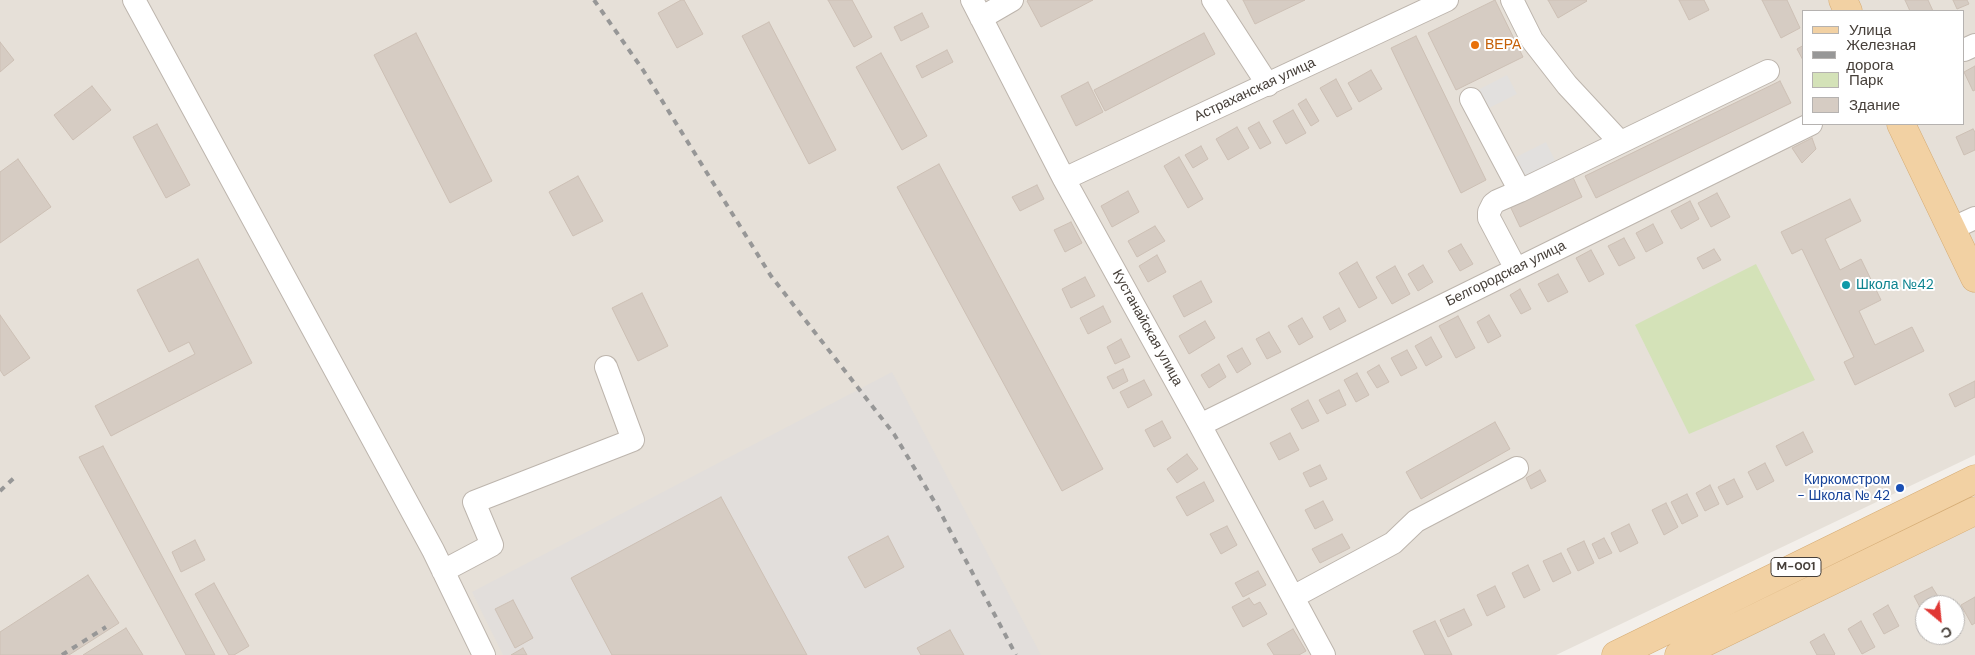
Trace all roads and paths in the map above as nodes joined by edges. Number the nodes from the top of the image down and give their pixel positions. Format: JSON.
{"nodes":[{"id":1,"x":134,"y":0,"type":"edge"},
{"id":2,"x":1012,"y":0,"type":"edge"},
{"id":3,"x":1213,"y":0,"type":"edge"},
{"id":4,"x":1447,"y":0,"type":"edge"},
{"id":5,"x":1512,"y":0,"type":"edge"},
{"id":6,"x":977,"y":9,"type":"edge"},
{"id":7,"x":1768,"y":71,"type":"dead end"},
{"id":8,"x":1268,"y":85,"type":"junction"},
{"id":9,"x":1471,"y":99,"type":"dead end"},
{"id":10,"x":1809,"y":125,"type":"edge"},
{"id":11,"x":1901,"y":125,"type":"edge"},
{"id":12,"x":1620,"y":142,"type":"junction"},
{"id":13,"x":1064,"y":178,"type":"junction"},
{"id":14,"x":1520,"y":191,"type":"junction"},
{"id":15,"x":1975,"y":218,"type":"edge"},
{"id":16,"x":1951,"y":229,"type":"junction"},
{"id":17,"x":1516,"y":270,"type":"junction"},
{"id":18,"x":1975,"y":278,"type":"edge"},
{"id":19,"x":606,"y":367,"type":"dead end"},
{"id":20,"x":1200,"y":425,"type":"junction"},
{"id":21,"x":1517,"y":468,"type":"dead end"},
{"id":22,"x":1975,"y":479,"type":"edge"},
{"id":23,"x":1975,"y":511,"type":"edge"},
{"id":24,"x":443,"y":571,"type":"junction"},
{"id":25,"x":1293,"y":597,"type":"junction"},
{"id":26,"x":484,"y":655,"type":"edge"},
{"id":27,"x":1324,"y":655,"type":"edge"},
{"id":28,"x":1616,"y":655,"type":"edge"},
{"id":29,"x":1679,"y":655,"type":"edge"}],
"edges":[{"from":1,"to":24,"type":"street"},
{"from":2,"to":6,"type":"street"},
{"from":3,"to":8,"type":"street"},
{"from":4,"to":8,"type":"street","name":"Астраханская улица"},
{"from":5,"to":12,"type":"street"},
{"from":6,"to":13,"type":"street","name":"Кустанайская улица"},
{"from":7,"to":12,"type":"street"},
{"from":8,"to":13,"type":"street","name":"Астраханская улица"},
{"from":9,"to":14,"type":"street"},
{"from":10,"to":17,"type":"street","name":"Белгородская улица"},
{"from":11,"to":16,"type":"main road"},
{"from":12,"to":14,"type":"street"},
{"from":13,"to":20,"type":"street","name":"Кустанайская улица"},
{"from":14,"to":17,"type":"street"},
{"from":15,"to":16,"type":"street"},
{"from":16,"to":18,"type":"main road"},
{"from":17,"to":20,"type":"street","name":"Белгородская улица"},
{"from":19,"to":24,"type":"street"},
{"from":20,"to":25,"type":"street","name":"Кустанайская улица"},
{"from":21,"to":25,"type":"street"},
{"from":22,"to":28,"type":"main road","number":"M-001"},
{"from":23,"to":29,"type":"main road","number":"M-001"},
{"from":24,"to":26,"type":"street"},
{"from":25,"to":27,"type":"street","name":"Кустанайская улица"}]}
